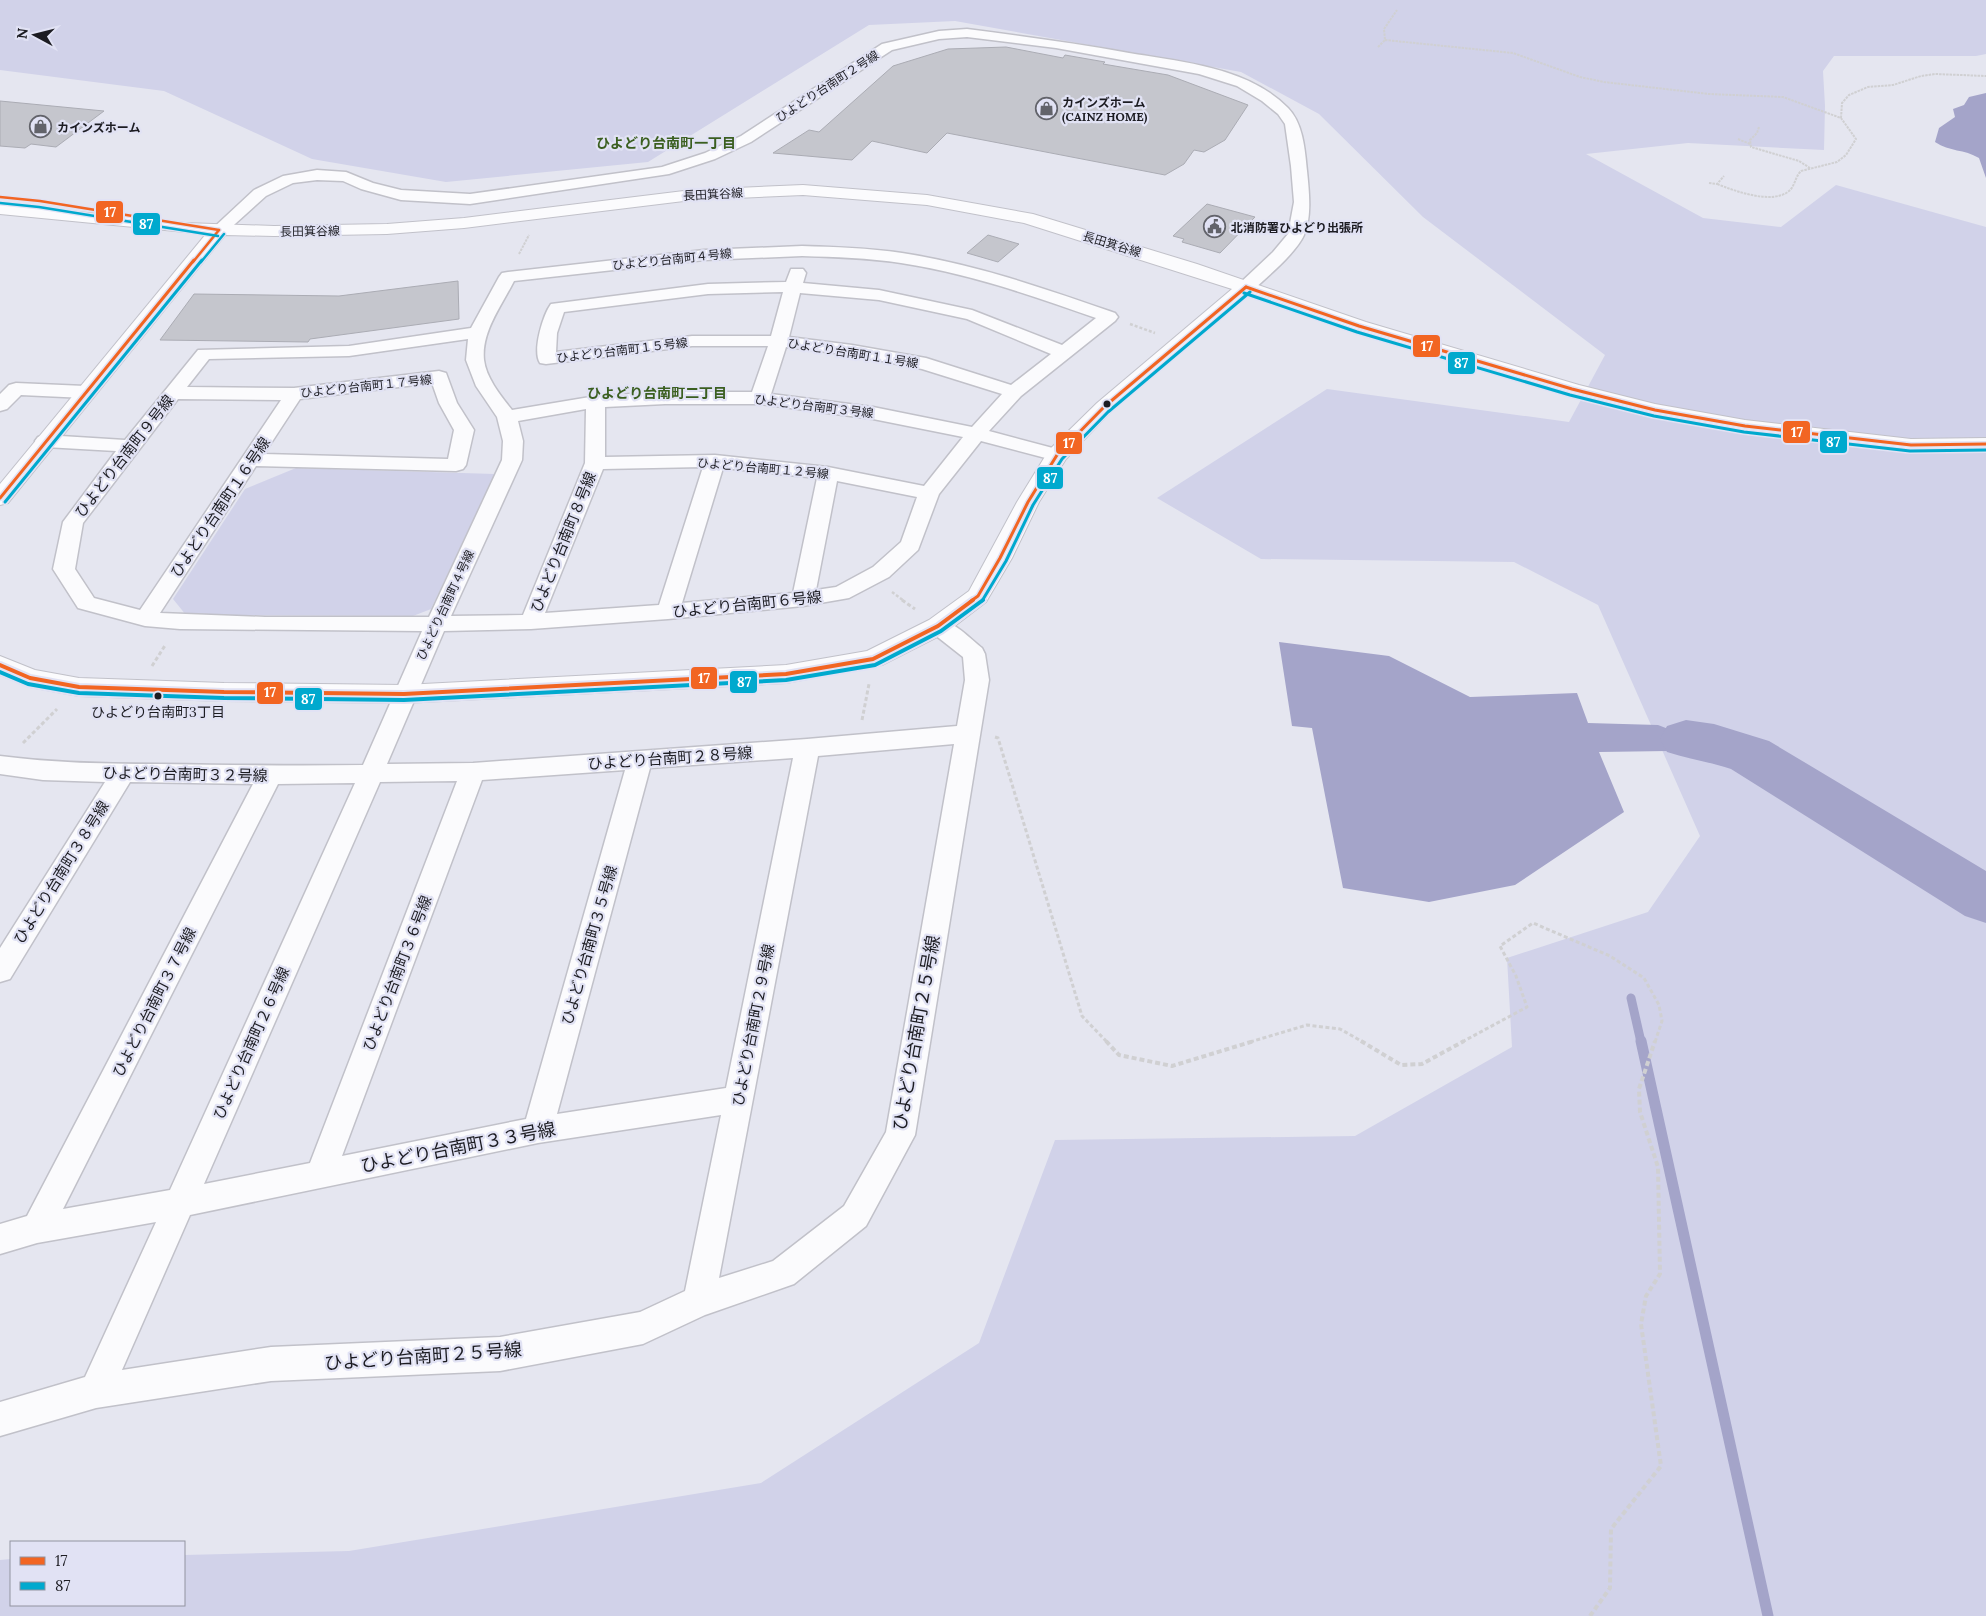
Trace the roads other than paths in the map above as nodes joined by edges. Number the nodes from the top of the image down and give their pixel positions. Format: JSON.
{"nodes":[{"id":1,"x":0,"y":197,"type":"edge"},
{"id":2,"x":0,"y":209,"type":"edge"},
{"id":3,"x":219,"y":230,"type":"junction"},
{"id":4,"x":802,"y":250,"type":"junction"},
{"id":5,"x":794,"y":287,"type":"junction"},
{"id":6,"x":1246,"y":287,"type":"junction"},
{"id":7,"x":478,"y":332,"type":"junction"},
{"id":8,"x":778,"y":341,"type":"junction"},
{"id":9,"x":1062,"y":352,"type":"junction"},
{"id":10,"x":85,"y":392,"type":"junction"},
{"id":11,"x":1014,"y":392,"type":"junction"},
{"id":12,"x":173,"y":393,"type":"junction"},
{"id":13,"x":294,"y":394,"type":"junction"},
{"id":14,"x":760,"y":398,"type":"junction"},
{"id":15,"x":596,"y":402,"type":"junction"},
{"id":16,"x":0,"y":404,"type":"edge"},
{"id":17,"x":508,"y":417,"type":"junction"},
{"id":18,"x":976,"y":434,"type":"junction"},
{"id":19,"x":45,"y":441,"type":"junction"},
{"id":20,"x":1986,"y":444,"type":"edge"},
{"id":21,"x":130,"y":446,"type":"junction"},
{"id":22,"x":1057,"y":455,"type":"junction"},
{"id":23,"x":251,"y":460,"type":"junction"},
{"id":24,"x":715,"y":461,"type":"junction"},
{"id":25,"x":595,"y":464,"type":"junction"},
{"id":26,"x":828,"y":473,"type":"junction"},
{"id":27,"x":929,"y":494,"type":"junction"},
{"id":28,"x":0,"y":498,"type":"edge"},
{"id":29,"x":802,"y":599,"type":"junction"},
{"id":30,"x":668,"y":612,"type":"junction"},
{"id":31,"x":145,"y":619,"type":"junction"},
{"id":32,"x":531,"y":622,"type":"junction"},
{"id":33,"x":436,"y":624,"type":"junction"},
{"id":34,"x":938,"y":626,"type":"junction"},
{"id":35,"x":0,"y":665,"type":"edge"},
{"id":36,"x":404,"y":694,"type":"junction"},
{"id":37,"x":968,"y":734,"type":"junction"},
{"id":38,"x":807,"y":748,"type":"junction"},
{"id":39,"x":640,"y":760,"type":"junction"},
{"id":40,"x":0,"y":765,"type":"edge"},
{"id":41,"x":473,"y":772,"type":"junction"},
{"id":42,"x":123,"y":774,"type":"junction"},
{"id":43,"x":371,"y":774,"type":"junction"},
{"id":44,"x":270,"y":775,"type":"junction"},
{"id":45,"x":0,"y":972,"type":"edge"},
{"id":46,"x":738,"y":1099,"type":"junction"},
{"id":47,"x":538,"y":1130,"type":"junction"},
{"id":48,"x":320,"y":1174,"type":"junction"},
{"id":49,"x":180,"y":1203,"type":"junction"},
{"id":50,"x":37,"y":1228,"type":"junction"},
{"id":51,"x":0,"y":1239,"type":"edge"},
{"id":52,"x":699,"y":1301,"type":"junction"},
{"id":53,"x":96,"y":1391,"type":"junction"},
{"id":54,"x":0,"y":1419,"type":"edge"}],
"edges":[{"from":1,"to":3,"type":"street","name":"長田箕谷線"},
{"from":2,"to":3,"type":"street","name":"長田箕谷線"},
{"from":3,"to":6,"type":"street","name":"長田箕谷線"},
{"from":3,"to":6,"type":"street","name":"ひよどり台南町２号線"},
{"from":3,"to":10,"type":"street"},
{"from":4,"to":5,"type":"street"},
{"from":4,"to":7,"type":"street","name":"ひよどり台南町４号線"},
{"from":4,"to":9,"type":"street","name":"ひよどり台南町４号線"},
{"from":5,"to":8,"type":"street"},
{"from":5,"to":8,"type":"street","name":"ひよどり台南町１５号線"},
{"from":5,"to":9,"type":"street"},
{"from":6,"to":20,"type":"street","name":"長田箕谷線"},
{"from":6,"to":22,"type":"street"},
{"from":7,"to":12,"type":"street","name":"ひよどり台南町９号線"},
{"from":7,"to":17,"type":"street","name":"ひよどり台南町４号線"},
{"from":8,"to":11,"type":"street","name":"ひよどり台南町１１号線"},
{"from":8,"to":14,"type":"street"},
{"from":9,"to":11,"type":"street"},
{"from":10,"to":16,"type":"street"},
{"from":10,"to":19,"type":"street"},
{"from":11,"to":18,"type":"street"},
{"from":12,"to":13,"type":"street","name":"ひよどり台南町１７号線"},
{"from":12,"to":21,"type":"street","name":"ひよどり台南町９号線"},
{"from":13,"to":23,"type":"street","name":"ひよどり台南町１６号線"},
{"from":13,"to":23,"type":"street","name":"ひよどり台南町１７号線"},
{"from":14,"to":15,"type":"street","name":"ひよどり台南町３号線"},
{"from":14,"to":18,"type":"street","name":"ひよどり台南町３号線"},
{"from":15,"to":17,"type":"street","name":"ひよどり台南町３号線"},
{"from":15,"to":25,"type":"street","name":"ひよどり台南町８号線"},
{"from":17,"to":33,"type":"street","name":"ひよどり台南町４号線"},
{"from":18,"to":22,"type":"street","name":"ひよどり台南町３号線"},
{"from":18,"to":27,"type":"street","name":"ひよどり台南町６号線"},
{"from":19,"to":21,"type":"street"},
{"from":19,"to":28,"type":"street"},
{"from":21,"to":31,"type":"street","name":"ひよどり台南町９号線"},
{"from":22,"to":34,"type":"street"},
{"from":23,"to":31,"type":"street","name":"ひよどり台南町１６号線"},
{"from":24,"to":25,"type":"street","name":"ひよどり台南町１２号線"},
{"from":24,"to":26,"type":"street","name":"ひよどり台南町１２号線"},
{"from":24,"to":30,"type":"street"},
{"from":25,"to":32,"type":"street","name":"ひよどり台南町８号線"},
{"from":26,"to":27,"type":"street","name":"ひよどり台南町１２号線"},
{"from":26,"to":29,"type":"street"},
{"from":27,"to":29,"type":"street","name":"ひよどり台南町６号線"},
{"from":29,"to":30,"type":"street","name":"ひよどり台南町６号線"},
{"from":30,"to":32,"type":"street","name":"ひよどり台南町６号線"},
{"from":31,"to":33,"type":"street","name":"ひよどり台南町９号線"},
{"from":32,"to":33,"type":"street","name":"ひよどり台南町６号線"},
{"from":33,"to":36,"type":"street","name":"ひよどり台南町４号線"},
{"from":34,"to":36,"type":"street"},
{"from":34,"to":37,"type":"street","name":"ひよどり台南町２５号線"},
{"from":35,"to":36,"type":"street"},
{"from":36,"to":43,"type":"street","name":"ひよどり台南町２６号線"},
{"from":37,"to":38,"type":"street","name":"ひよどり台南町２８号線"},
{"from":37,"to":52,"type":"street","name":"ひよどり台南町２５号線"},
{"from":38,"to":39,"type":"street","name":"ひよどり台南町２８号線"},
{"from":38,"to":46,"type":"street","name":"ひよどり台南町２９号線"},
{"from":39,"to":41,"type":"street","name":"ひよどり台南町２８号線"},
{"from":39,"to":47,"type":"street","name":"ひよどり台南町３５号線"},
{"from":40,"to":42,"type":"street","name":"ひよどり台南町３２号線"},
{"from":41,"to":43,"type":"street","name":"ひよどり台南町２８号線"},
{"from":41,"to":48,"type":"street","name":"ひよどり台南町３６号線"},
{"from":42,"to":44,"type":"street","name":"ひよどり台南町３２号線"},
{"from":42,"to":45,"type":"street","name":"ひよどり台南町３８号線"},
{"from":43,"to":44,"type":"street","name":"ひよどり台南町３２号線"},
{"from":43,"to":49,"type":"street","name":"ひよどり台南町２６号線"},
{"from":44,"to":50,"type":"street","name":"ひよどり台南町３７号線"},
{"from":46,"to":47,"type":"street","name":"ひよどり台南町３３号線"},
{"from":46,"to":52,"type":"street","name":"ひよどり台南町２９号線"},
{"from":47,"to":48,"type":"street","name":"ひよどり台南町３３号線"},
{"from":48,"to":49,"type":"street","name":"ひよどり台南町３３号線"},
{"from":49,"to":50,"type":"street","name":"ひよどり台南町３３号線"},
{"from":49,"to":53,"type":"street","name":"ひよどり台南町２６号線"},
{"from":50,"to":51,"type":"street","name":"ひよどり台南町３３号線"},
{"from":52,"to":53,"type":"street","name":"ひよどり台南町２５号線"},
{"from":53,"to":54,"type":"street","name":"ひよどり台南町２５号線"}]}
